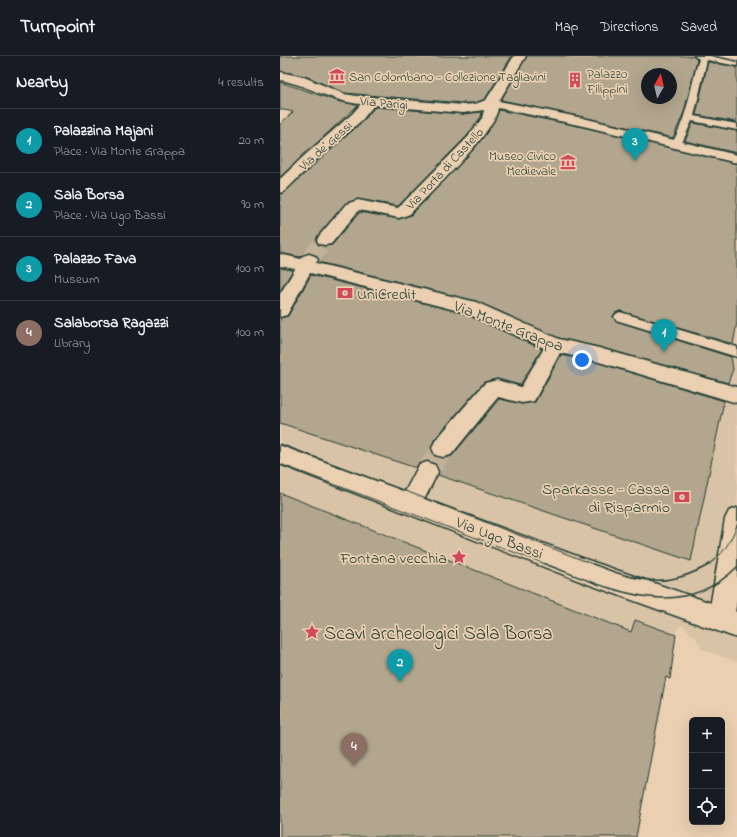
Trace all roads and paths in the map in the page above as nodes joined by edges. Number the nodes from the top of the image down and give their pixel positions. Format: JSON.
{"nodes":[{"id":1,"x":520,"y":56,"type":"edge"},
{"id":2,"x":701,"y":57,"type":"edge"},
{"id":3,"x":737,"y":64,"type":"edge"},
{"id":4,"x":280,"y":76,"type":"edge"},
{"id":5,"x":370,"y":102,"type":"junction"},
{"id":6,"x":491,"y":103,"type":"junction"},
{"id":7,"x":690,"y":118,"type":"junction"},
{"id":8,"x":737,"y":127,"type":"edge"},
{"id":9,"x":677,"y":143,"type":"junction"},
{"id":10,"x":737,"y":159,"type":"edge"},
{"id":11,"x":280,"y":188,"type":"edge"},
{"id":12,"x":325,"y":240,"type":"tunnel mouth"},
{"id":13,"x":280,"y":260,"type":"edge"},
{"id":14,"x":307,"y":264,"type":"junction"},
{"id":15,"x":280,"y":310,"type":"edge"},
{"id":16,"x":620,"y":317,"type":"dead end"},
{"id":17,"x":555,"y":345,"type":"junction"},
{"id":18,"x":737,"y":352,"type":"edge"},
{"id":19,"x":737,"y":394,"type":"edge"},
{"id":20,"x":443,"y":448,"type":"tunnel mouth"},
{"id":21,"x":280,"y":454,"type":"edge"},
{"id":22,"x":427,"y":472,"type":"tunnel mouth"},
{"id":23,"x":411,"y":503,"type":"junction"},
{"id":24,"x":737,"y":519,"type":"edge"},
{"id":25,"x":729,"y":622,"type":"edge"}],
"edges":[{"from":1,"to":6,"type":"street"},
{"from":2,"to":3,"type":"lane"},
{"from":2,"to":7,"type":"lane"},
{"from":4,"to":5,"type":"street","name":"Via Parigi"},
{"from":5,"to":6,"type":"street","name":"Via Parigi"},
{"from":5,"to":11,"type":"street","name":"Via de' Gessi"},
{"from":6,"to":9,"type":"street"},
{"from":6,"to":12,"type":"street","name":"Via Porta di Castello"},
{"from":7,"to":8,"type":"lane"},
{"from":7,"to":9,"type":"lane"},
{"from":9,"to":10,"type":"street"},
{"from":13,"to":14,"type":"street","name":"Via Monte Grappa"},
{"from":14,"to":15,"type":"street"},
{"from":14,"to":17,"type":"street","name":"Via Monte Grappa"},
{"from":16,"to":18,"type":"lane"},
{"from":17,"to":19,"type":"street","name":"Via Monte Grappa"},
{"from":17,"to":20,"type":"street"},
{"from":21,"to":23,"type":"street","name":"Via Ugo Bassi"},
{"from":22,"to":23,"type":"street"},
{"from":23,"to":25,"type":"street","name":"Via Ugo Bassi"},
{"from":24,"to":25,"type":"street"}]}
